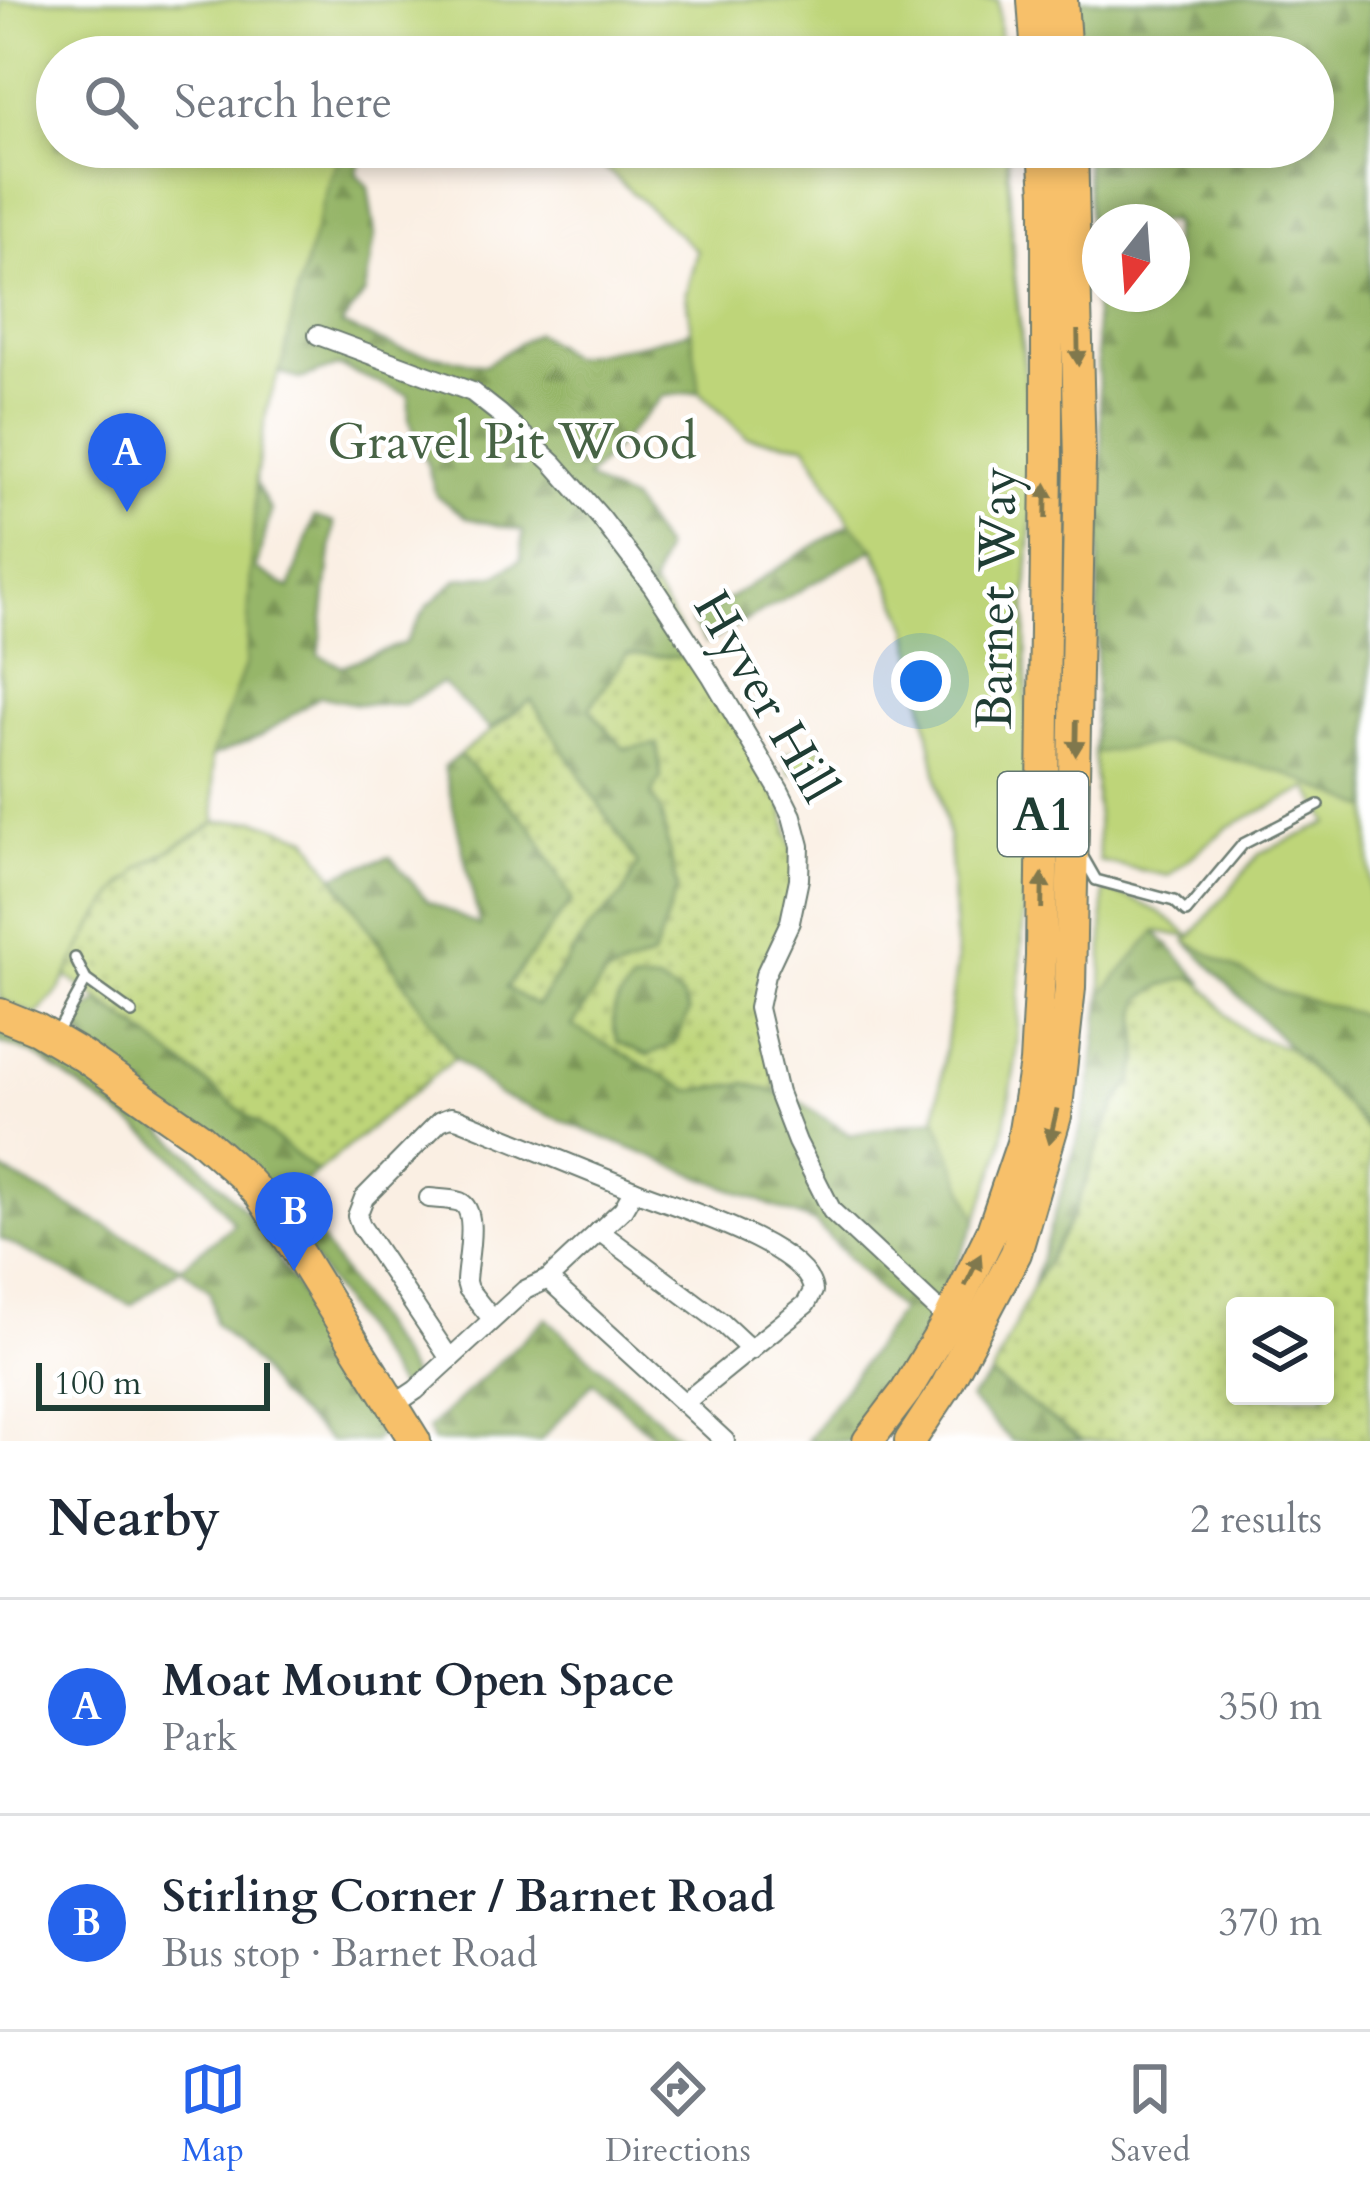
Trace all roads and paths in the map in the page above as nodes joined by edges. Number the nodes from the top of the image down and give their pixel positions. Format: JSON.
{"nodes":[{"id":1,"x":1033,"y":0,"type":"edge"},
{"id":2,"x":1062,"y":0,"type":"edge"},
{"id":3,"x":1036,"y":36,"type":"edge"},
{"id":4,"x":1065,"y":36,"type":"edge"},
{"id":5,"x":1045,"y":168,"type":"edge"},
{"id":6,"x":1073,"y":168,"type":"edge"},
{"id":7,"x":318,"y":335,"type":"dead end"},
{"id":8,"x":1319,"y":806,"type":"dead end"},
{"id":9,"x":1074,"y":842,"type":"junction"},
{"id":10,"x":1096,"y":880,"type":"junction"},
{"id":11,"x":1071,"y":902,"type":"junction"},
{"id":12,"x":75,"y":958,"type":"dead end"},
{"id":13,"x":86,"y":980,"type":"junction"},
{"id":14,"x":132,"y":1013,"type":"dead end"},
{"id":15,"x":0,"y":1014,"type":"edge"},
{"id":16,"x":53,"y":1040,"type":"junction"},
{"id":17,"x":634,"y":1190,"type":"junction"},
{"id":18,"x":429,"y":1198,"type":"dead end"},
{"id":19,"x":599,"y":1232,"type":"junction"},
{"id":20,"x":548,"y":1279,"type":"junction"},
{"id":21,"x":492,"y":1319,"type":"junction"},
{"id":22,"x":948,"y":1321,"type":"junction"},
{"id":23,"x":969,"y":1346,"type":"junction"},
{"id":24,"x":751,"y":1350,"type":"junction"},
{"id":25,"x":450,"y":1359,"type":"junction"},
{"id":26,"x":684,"y":1403,"type":"junction"},
{"id":27,"x":392,"y":1406,"type":"junction"},
{"id":28,"x":415,"y":1441,"type":"edge"},
{"id":29,"x":724,"y":1441,"type":"edge"},
{"id":30,"x":868,"y":1441,"type":"edge"},
{"id":31,"x":910,"y":1441,"type":"edge"}],
"edges":[{"from":1,"to":3,"type":"main road"},
{"from":2,"to":4,"type":"main road"},
{"from":22,"to":5,"type":"main road","name":"Barnet Way","number":"A1","one_way":true},
{"from":6,"to":9,"type":"main road","name":"Barnet Way","number":"A1","one_way":true},
{"from":7,"to":22,"type":"street","name":"Hyver Hill"},
{"from":8,"to":10,"type":"lane"},
{"from":9,"to":10,"type":"lane"},
{"from":9,"to":11,"type":"main road","name":"Barnet Way","number":"A1"},
{"from":10,"to":11,"type":"lane"},
{"from":11,"to":23,"type":"main road","name":"Barnet Way","number":"A1","one_way":true},
{"from":12,"to":13,"type":"lane"},
{"from":13,"to":14,"type":"lane"},
{"from":13,"to":16,"type":"lane"},
{"from":15,"to":16,"type":"main road"},
{"from":16,"to":27,"type":"main road"},
{"from":17,"to":19,"type":"street"},
{"from":17,"to":24,"type":"street"},
{"from":17,"to":25,"type":"street"},
{"from":18,"to":21,"type":"street"},
{"from":19,"to":20,"type":"street"},
{"from":19,"to":24,"type":"street"},
{"from":20,"to":21,"type":"street"},
{"from":20,"to":26,"type":"street"},
{"from":21,"to":25,"type":"street"},
{"from":22,"to":23,"type":"street","name":"Hyver Hill"},
{"from":22,"to":30,"type":"main road","name":"Barnet Way","number":"A1"},
{"from":23,"to":31,"type":"main road","name":"Barnet Way","number":"A1"},
{"from":24,"to":26,"type":"street"},
{"from":25,"to":27,"type":"street"},
{"from":26,"to":29,"type":"street"},
{"from":27,"to":28,"type":"main road"}]}
